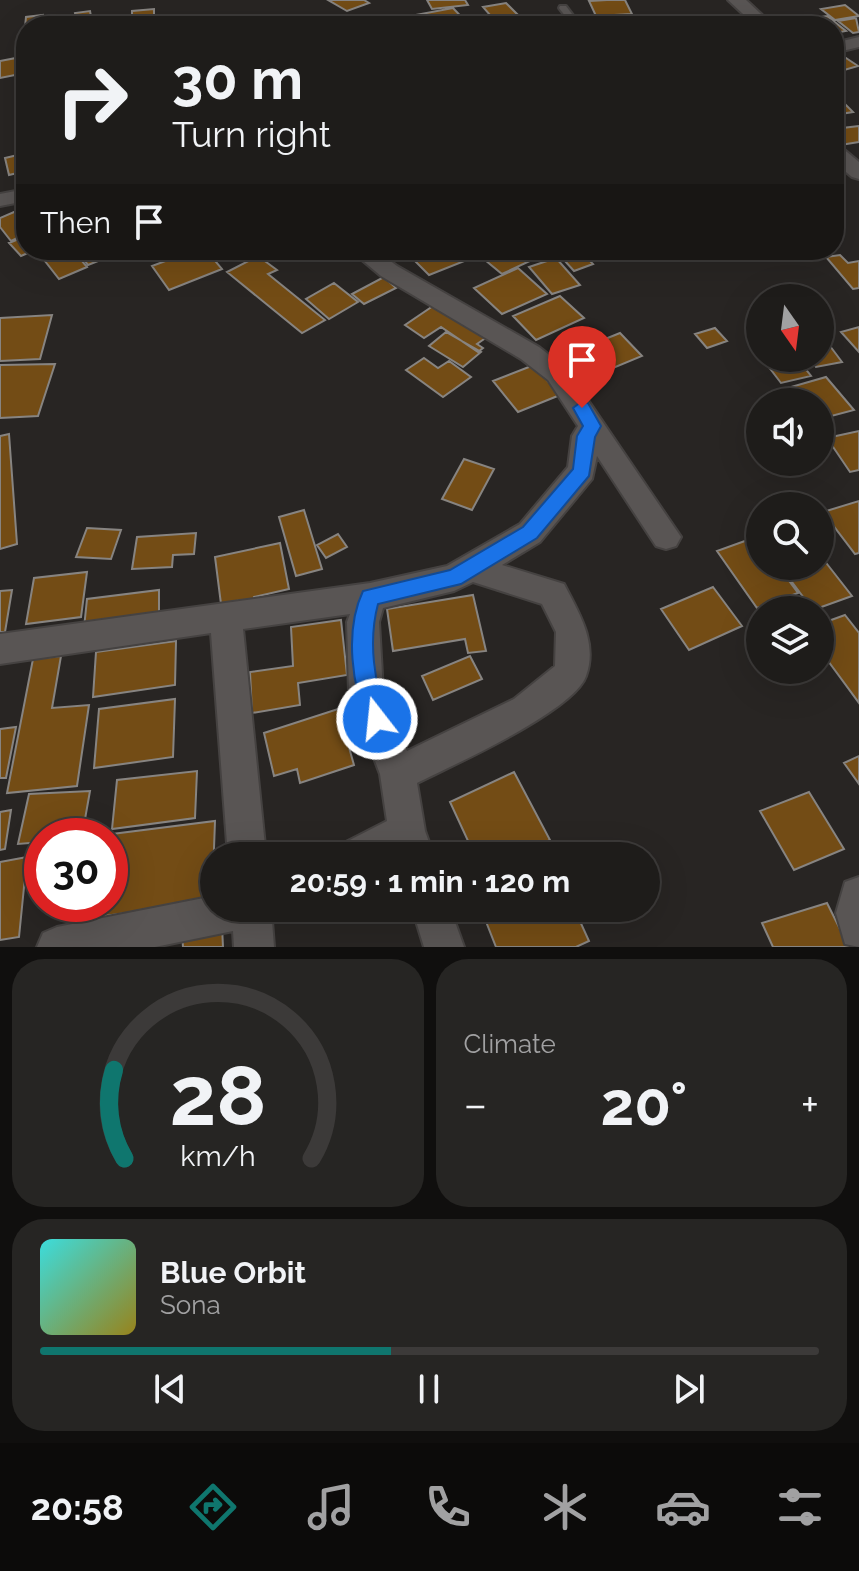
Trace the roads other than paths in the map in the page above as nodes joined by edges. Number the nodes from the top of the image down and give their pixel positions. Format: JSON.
{"nodes":[{"id":1,"x":736,"y":0,"type":"edge"},
{"id":2,"x":563,"y":8,"type":"dead end"},
{"id":3,"x":569,"y":16,"type":"edge"},
{"id":4,"x":754,"y":16,"type":"edge"},
{"id":5,"x":374,"y":260,"type":"edge"},
{"id":6,"x":592,"y":426,"type":"junction"},
{"id":7,"x":666,"y":537,"type":"dead end"},
{"id":8,"x":470,"y":568,"type":"junction"},
{"id":9,"x":370,"y":597,"type":"junction"},
{"id":10,"x":226,"y":618,"type":"junction"},
{"id":11,"x":0,"y":649,"type":"edge"},
{"id":12,"x":398,"y":774,"type":"junction"},
{"id":13,"x":246,"y":842,"type":"edge"},
{"id":14,"x":411,"y":842,"type":"edge"},
{"id":15,"x":859,"y":896,"type":"edge"},
{"id":16,"x":200,"y":918,"type":"edge"},
{"id":17,"x":253,"y":922,"type":"edge"},
{"id":18,"x":436,"y":922,"type":"edge"},
{"id":19,"x":859,"y":930,"type":"edge"},
{"id":20,"x":57,"y":947,"type":"edge"},
{"id":21,"x":254,"y":947,"type":"edge"},
{"id":22,"x":444,"y":947,"type":"edge"}],
"edges":[{"from":1,"to":4,"type":"street"},
{"from":2,"to":3,"type":"lane"},
{"from":5,"to":6,"type":"street"},
{"from":6,"to":7,"type":"street"},
{"from":6,"to":8,"type":"street"},
{"from":8,"to":9,"type":"street"},
{"from":8,"to":12,"type":"street"},
{"from":9,"to":10,"type":"street"},
{"from":9,"to":12,"type":"street"},
{"from":10,"to":11,"type":"street"},
{"from":10,"to":13,"type":"street"},
{"from":12,"to":14,"type":"street"},
{"from":15,"to":19,"type":"street"},
{"from":16,"to":20,"type":"street"},
{"from":17,"to":21,"type":"street"},
{"from":18,"to":22,"type":"street"}]}
